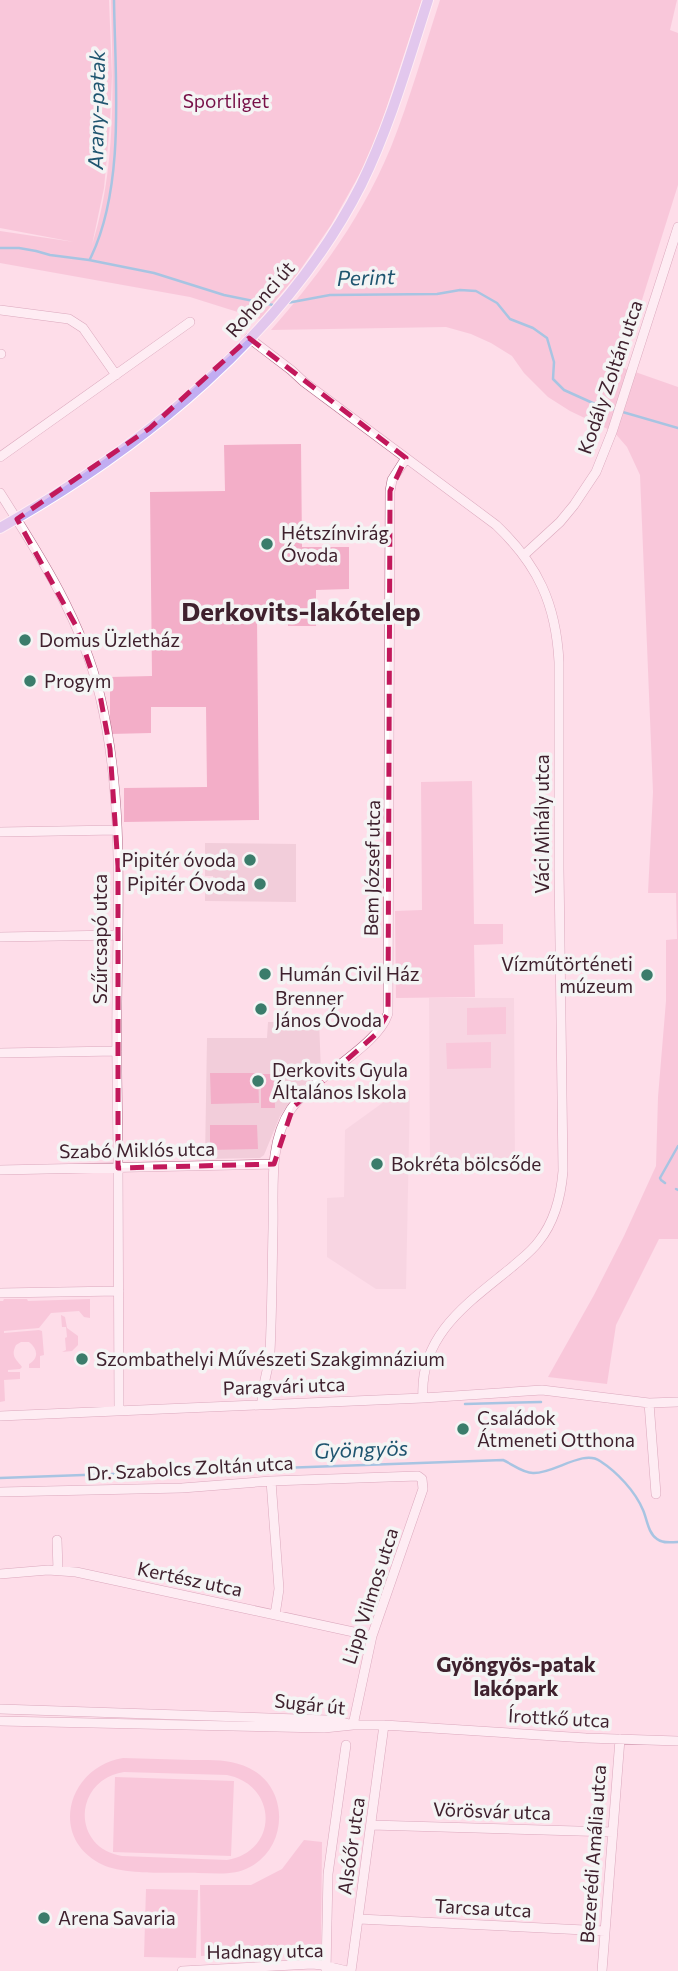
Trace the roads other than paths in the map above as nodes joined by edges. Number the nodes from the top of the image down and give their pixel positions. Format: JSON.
{"nodes":[{"id":1,"x":428,"y":0,"type":"edge"},
{"id":2,"x":678,"y":227,"type":"edge"},
{"id":3,"x":0,"y":310,"type":"edge"},
{"id":4,"x":190,"y":322,"type":"dead end"},
{"id":5,"x":249,"y":338,"type":"junction"},
{"id":6,"x":116,"y":374,"type":"junction"},
{"id":7,"x":0,"y":457,"type":"edge"},
{"id":8,"x":406,"y":458,"type":"junction"},
{"id":9,"x":0,"y":493,"type":"edge"},
{"id":10,"x":17,"y":519,"type":"junction"},
{"id":11,"x":0,"y":528,"type":"edge"},
{"id":12,"x":524,"y":555,"type":"junction"},
{"id":13,"x":117,"y":830,"type":"junction"},
{"id":14,"x":0,"y":832,"type":"edge"},
{"id":15,"x":118,"y":935,"type":"junction"},
{"id":16,"x":0,"y":937,"type":"edge"},
{"id":17,"x":117,"y":1051,"type":"junction"},
{"id":18,"x":0,"y":1053,"type":"edge"},
{"id":19,"x":274,"y":1164,"type":"junction"},
{"id":20,"x":118,"y":1168,"type":"junction"},
{"id":21,"x":0,"y":1170,"type":"edge"},
{"id":22,"x":119,"y":1291,"type":"junction"},
{"id":23,"x":0,"y":1293,"type":"edge"},
{"id":24,"x":423,"y":1398,"type":"junction"},
{"id":25,"x":678,"y":1402,"type":"edge"},
{"id":26,"x":649,"y":1403,"type":"junction"},
{"id":27,"x":262,"y":1405,"type":"junction"},
{"id":28,"x":119,"y":1411,"type":"junction"},
{"id":29,"x":0,"y":1416,"type":"edge"},
{"id":30,"x":422,"y":1479,"type":"joint"},
{"id":31,"x":271,"y":1481,"type":"junction"},
{"id":32,"x":0,"y":1492,"type":"edge"},
{"id":33,"x":656,"y":1494,"type":"dead end"},
{"id":34,"x":57,"y":1539,"type":"dead end"},
{"id":35,"x":58,"y":1570,"type":"junction"},
{"id":36,"x":0,"y":1574,"type":"edge"},
{"id":37,"x":275,"y":1615,"type":"junction"},
{"id":38,"x":372,"y":1636,"type":"junction"},
{"id":39,"x":0,"y":1709,"type":"edge"},
{"id":40,"x":0,"y":1721,"type":"edge"},
{"id":41,"x":353,"y":1725,"type":"junction"},
{"id":42,"x":384,"y":1726,"type":"junction"},
{"id":43,"x":620,"y":1739,"type":"junction"},
{"id":44,"x":678,"y":1741,"type":"edge"},
{"id":45,"x":346,"y":1745,"type":"dead end"},
{"id":46,"x":371,"y":1825,"type":"junction"},
{"id":47,"x":612,"y":1832,"type":"junction"},
{"id":48,"x":359,"y":1919,"type":"junction"},
{"id":49,"x":605,"y":1931,"type":"junction"},
{"id":50,"x":326,"y":1968,"type":"edge"},
{"id":51,"x":183,"y":1971,"type":"edge"},
{"id":52,"x":349,"y":1971,"type":"edge"},
{"id":53,"x":602,"y":1971,"type":"edge"}],
"edges":[{"from":1,"to":5,"type":"main road","name":"Rohonci út"},
{"from":2,"to":12,"type":"street","name":"Kodály Zoltán utca"},
{"from":3,"to":6,"type":"street"},
{"from":4,"to":6,"type":"street"},
{"from":5,"to":8,"type":"street","name":"Váci Mihály utca"},
{"from":5,"to":10,"type":"main road","name":"Rohonci út"},
{"from":6,"to":7,"type":"street"},
{"from":8,"to":12,"type":"street","name":"Váci Mihály utca"},
{"from":8,"to":19,"type":"street","name":"Bem József utca"},
{"from":9,"to":10,"type":"street","name":"Szűrcsapó utca"},
{"from":10,"to":11,"type":"main road","name":"Rohonci út"},
{"from":10,"to":13,"type":"street","name":"Szűrcsapó utca"},
{"from":12,"to":24,"type":"street","name":"Váci Mihály utca"},
{"from":13,"to":14,"type":"street"},
{"from":13,"to":15,"type":"street","name":"Szűrcsapó utca"},
{"from":15,"to":16,"type":"street"},
{"from":15,"to":17,"type":"street","name":"Szűrcsapó utca"},
{"from":17,"to":18,"type":"street"},
{"from":17,"to":20,"type":"street","name":"Szűrcsapó utca"},
{"from":19,"to":20,"type":"street","name":"Szabó Miklós utca"},
{"from":19,"to":27,"type":"street","name":"Bem József utca"},
{"from":20,"to":21,"type":"street","name":"Szabó Miklós utca"},
{"from":20,"to":22,"type":"street","name":"Szűrcsapó utca"},
{"from":22,"to":23,"type":"street"},
{"from":22,"to":28,"type":"street","name":"Szűrcsapó utca"},
{"from":24,"to":26,"type":"street","name":"Paragvári utca"},
{"from":24,"to":27,"type":"street","name":"Paragvári utca"},
{"from":25,"to":26,"type":"street","name":"Paragvári utca"},
{"from":26,"to":33,"type":"street"},
{"from":27,"to":28,"type":"street","name":"Paragvári utca"},
{"from":28,"to":29,"type":"street","name":"Paragvári utca"},
{"from":30,"to":31,"type":"street","name":"Dr. Szabolcs Zoltán utca"},
{"from":30,"to":38,"type":"street","name":"Lipp Vilmos utca"},
{"from":31,"to":32,"type":"street","name":"Dr. Szabolcs Zoltán utca"},
{"from":31,"to":37,"type":"street"},
{"from":34,"to":35,"type":"street"},
{"from":35,"to":36,"type":"street","name":"Kertész utca"},
{"from":35,"to":37,"type":"street","name":"Kertész utca"},
{"from":37,"to":38,"type":"street","name":"Kertész utca"},
{"from":38,"to":41,"type":"street","name":"Lipp Vilmos utca"},
{"from":39,"to":41,"type":"street","name":"Sugár út"},
{"from":40,"to":41,"type":"street","name":"Sugár út"},
{"from":41,"to":42,"type":"street","name":"Írottkő utca"},
{"from":42,"to":43,"type":"street","name":"Írottkő utca"},
{"from":42,"to":46,"type":"street","name":"Alsóőr utca"},
{"from":43,"to":44,"type":"street","name":"Írottkő utca"},
{"from":43,"to":47,"type":"street","name":"Bezerédi Amália utca"},
{"from":45,"to":50,"type":"street"},
{"from":46,"to":47,"type":"street","name":"Vörösvár utca"},
{"from":46,"to":48,"type":"street","name":"Alsóőr utca"},
{"from":47,"to":49,"type":"street","name":"Bezerédi Amália utca"},
{"from":48,"to":49,"type":"street","name":"Tarcsa utca"},
{"from":48,"to":52,"type":"street","name":"Alsóőr utca"},
{"from":49,"to":53,"type":"street","name":"Bezerédi Amália utca"},
{"from":50,"to":51,"type":"street","name":"Hadnagy utca"},
{"from":50,"to":52,"type":"street","name":"Hadnagy utca"}]}
